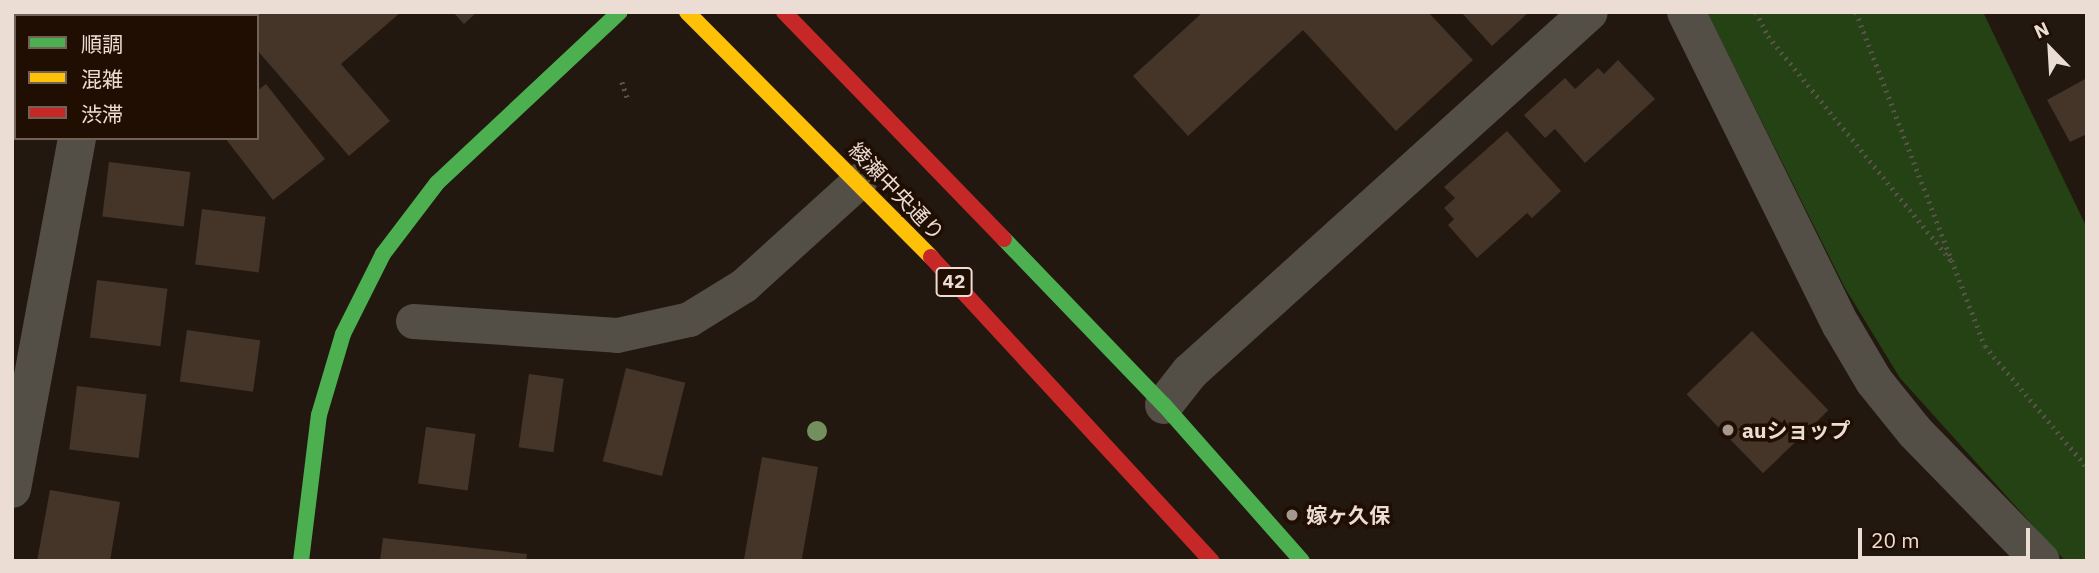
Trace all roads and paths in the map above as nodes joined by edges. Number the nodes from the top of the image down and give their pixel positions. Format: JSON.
{"nodes":[{"id":1,"x":620,"y":12,"type":"edge"},
{"id":2,"x":687,"y":12,"type":"edge"},
{"id":3,"x":784,"y":12,"type":"edge"},
{"id":4,"x":1589,"y":12,"type":"edge"},
{"id":5,"x":1686,"y":12,"type":"edge"},
{"id":6,"x":1756,"y":12,"type":"edge"},
{"id":7,"x":1856,"y":12,"type":"edge"},
{"id":8,"x":622,"y":82,"type":"dead end"},
{"id":9,"x":629,"y":102,"type":"dead end"},
{"id":10,"x":76,"y":140,"type":"edge"},
{"id":11,"x":860,"y":180,"type":"junction"},
{"id":12,"x":1957,"y":267,"type":"junction"},
{"id":13,"x":413,"y":321,"type":"dead end"},
{"id":14,"x":1164,"y":405,"type":"junction"},
{"id":15,"x":2087,"y":467,"type":"edge"},
{"id":16,"x":12,"y":489,"type":"edge"},
{"id":17,"x":301,"y":561,"type":"edge"},
{"id":18,"x":1212,"y":561,"type":"edge"},
{"id":19,"x":1302,"y":561,"type":"edge"},
{"id":20,"x":2040,"y":561,"type":"edge"}],
"edges":[{"from":1,"to":17,"type":"main road"},
{"from":2,"to":11,"type":"main road","name":"綾瀬中央通り","number":"42"},
{"from":3,"to":14,"type":"main road","name":"綾瀬中央通り"},
{"from":4,"to":14,"type":"street"},
{"from":5,"to":20,"type":"street"},
{"from":6,"to":12,"type":"path"},
{"from":7,"to":12,"type":"path"},
{"from":8,"to":9,"type":"path"},
{"from":10,"to":16,"type":"street"},
{"from":11,"to":13,"type":"lane"},
{"from":11,"to":18,"type":"main road","name":"綾瀬中央通り","number":"42"},
{"from":12,"to":15,"type":"path"},
{"from":14,"to":19,"type":"main road","name":"綾瀬中央通り"}]}
